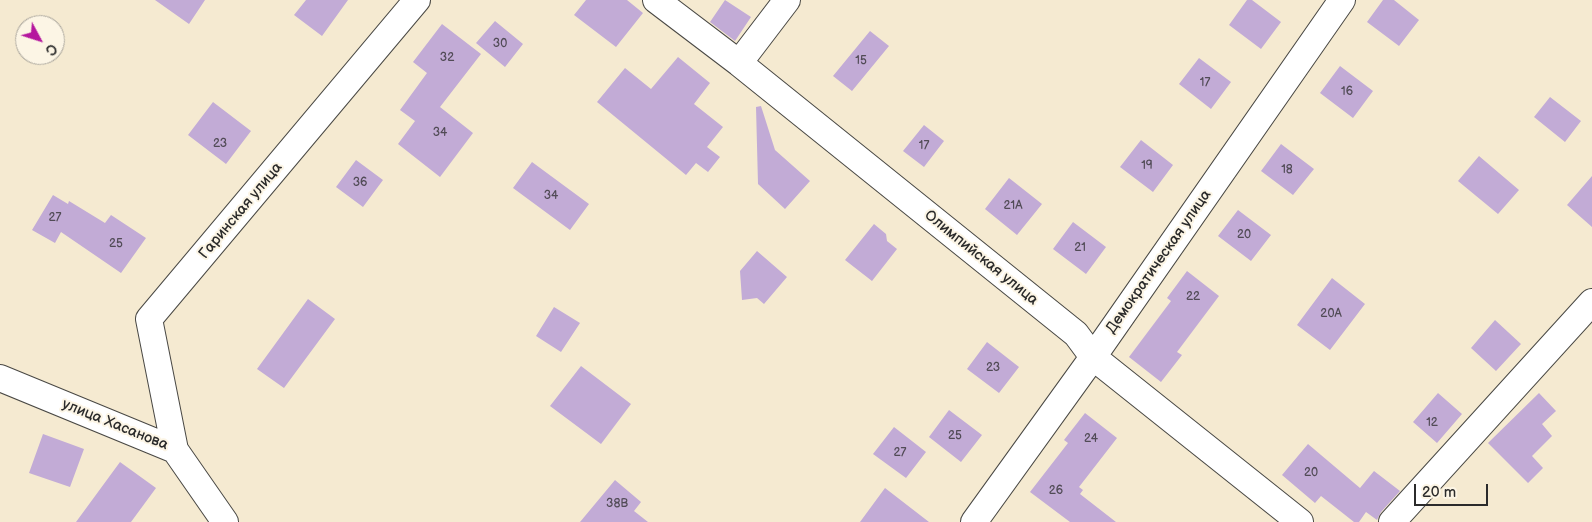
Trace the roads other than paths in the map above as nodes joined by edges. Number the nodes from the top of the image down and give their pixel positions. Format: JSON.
{"nodes":[{"id":1,"x":417,"y":0,"type":"edge"},
{"id":2,"x":656,"y":0,"type":"edge"},
{"id":3,"x":787,"y":0,"type":"edge"},
{"id":4,"x":1342,"y":0,"type":"edge"},
{"id":5,"x":739,"y":63,"type":"junction"},
{"id":6,"x":1592,"y":302,"type":"edge"},
{"id":7,"x":1092,"y":357,"type":"junction"},
{"id":8,"x":0,"y":378,"type":"edge"},
{"id":9,"x":176,"y":450,"type":"junction"},
{"id":10,"x":225,"y":522,"type":"edge"},
{"id":11,"x":974,"y":522,"type":"edge"},
{"id":12,"x":1300,"y":522,"type":"edge"},
{"id":13,"x":1392,"y":522,"type":"edge"}],
"edges":[{"from":1,"to":9,"type":"street","name":"Гаринская улица"},
{"from":2,"to":5,"type":"street","name":"Олимпийская улица"},
{"from":3,"to":5,"type":"street"},
{"from":4,"to":7,"type":"street","name":"Демократическая улица"},
{"from":5,"to":7,"type":"street","name":"Олимпийская улица"},
{"from":6,"to":13,"type":"street"},
{"from":7,"to":11,"type":"street","name":"Демократическая улица"},
{"from":7,"to":12,"type":"street","name":"Олимпийская улица"},
{"from":8,"to":9,"type":"street","name":"улица Хасанова"},
{"from":9,"to":10,"type":"street","name":"улица Хасанова"}]}
